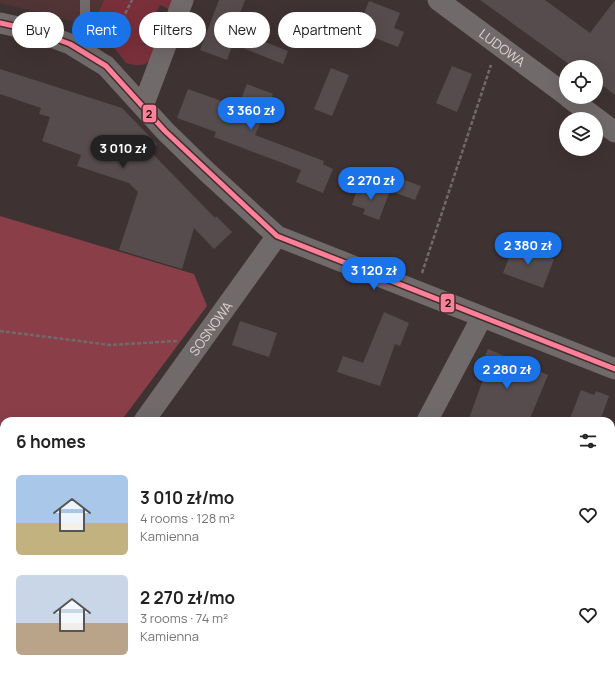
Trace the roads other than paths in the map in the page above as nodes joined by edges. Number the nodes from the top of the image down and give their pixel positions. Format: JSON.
{"nodes":[{"id":1,"x":85,"y":0,"type":"edge"},
{"id":2,"x":183,"y":0,"type":"edge"},
{"id":3,"x":438,"y":0,"type":"edge"},
{"id":4,"x":0,"y":23,"type":"edge"},
{"id":5,"x":80,"y":49,"type":"junction"},
{"id":6,"x":559,"y":90,"type":"edge"},
{"id":7,"x":578,"y":104,"type":"edge"},
{"id":8,"x":143,"y":106,"type":"junction"},
{"id":9,"x":615,"y":132,"type":"edge"},
{"id":10,"x":278,"y":236,"type":"junction"},
{"id":11,"x":482,"y":316,"type":"junction"},
{"id":12,"x":615,"y":369,"type":"edge"},
{"id":13,"x":147,"y":417,"type":"edge"},
{"id":14,"x":429,"y":417,"type":"edge"}],
"edges":[{"from":1,"to":5,"type":"lane"},
{"from":2,"to":8,"type":"street"},
{"from":3,"to":6,"type":"street","name":"LUDOWA"},
{"from":4,"to":5,"type":"street"},
{"from":5,"to":8,"type":"street"},
{"from":7,"to":9,"type":"street","name":"LUDOWA"},
{"from":8,"to":10,"type":"street"},
{"from":10,"to":11,"type":"street"},
{"from":10,"to":13,"type":"street","name":"SOSNOWA"},
{"from":11,"to":12,"type":"street"},
{"from":11,"to":14,"type":"street"}]}
